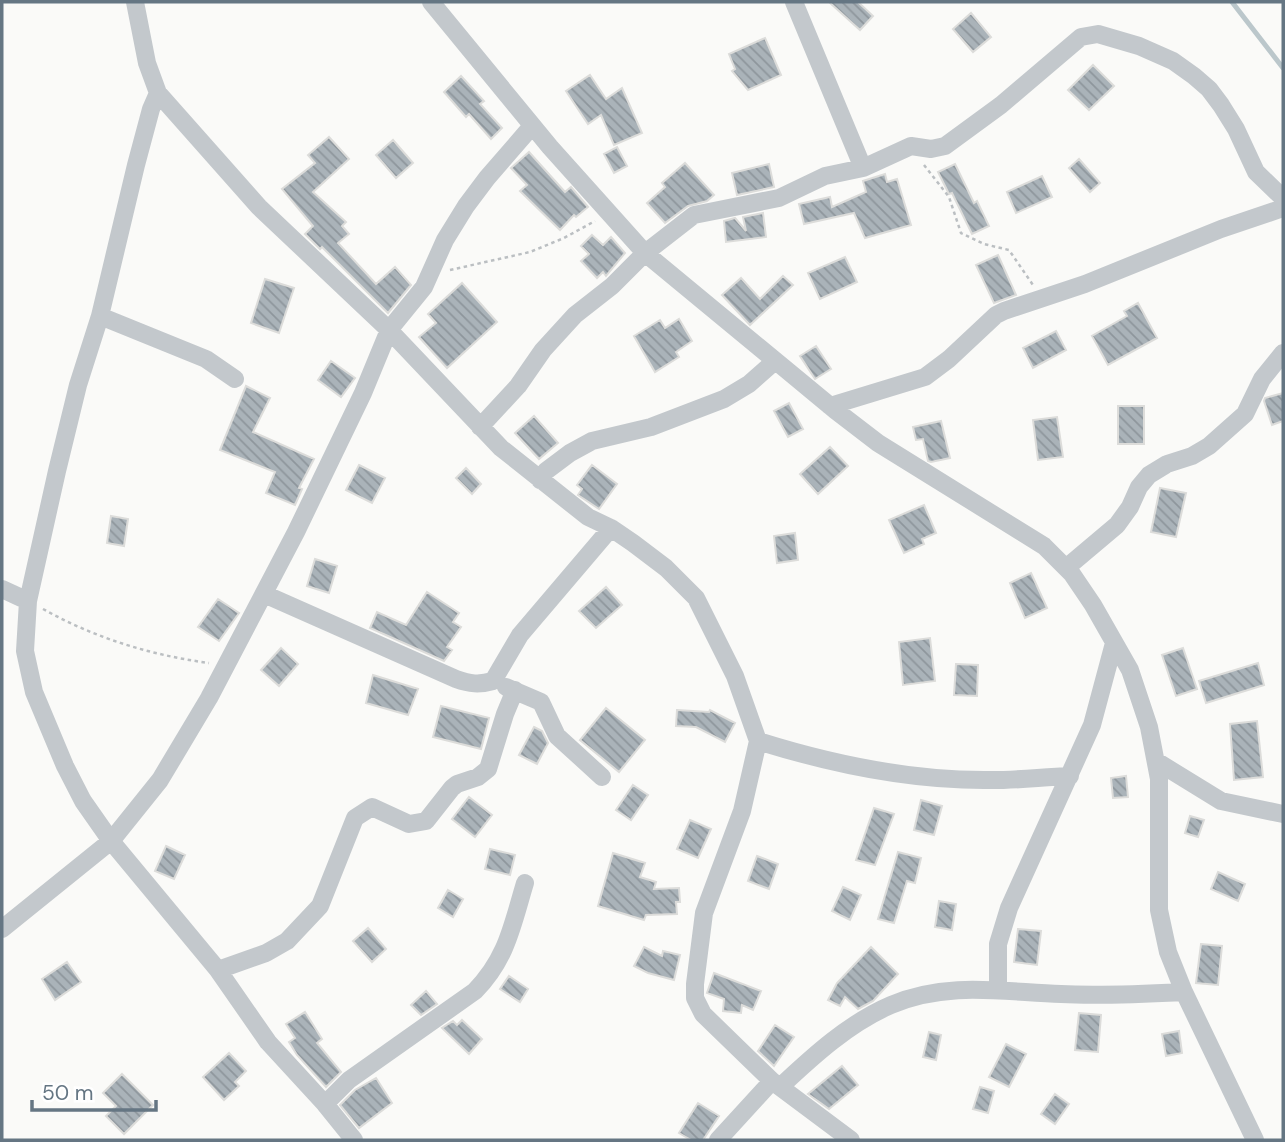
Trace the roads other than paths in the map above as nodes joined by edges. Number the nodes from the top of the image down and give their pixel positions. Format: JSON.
{"nodes":[{"id":1,"x":135,"y":2,"type":"edge"},
{"id":2,"x":431,"y":2,"type":"edge"},
{"id":3,"x":794,"y":2,"type":"edge"},
{"id":4,"x":158,"y":93,"type":"junction"},
{"id":5,"x":532,"y":126,"type":"junction"},
{"id":6,"x":863,"y":168,"type":"junction"},
{"id":7,"x":1283,"y":198,"type":"edge"},
{"id":8,"x":1283,"y":208,"type":"edge"},
{"id":9,"x":645,"y":253,"type":"junction"},
{"id":10,"x":100,"y":316,"type":"junction"},
{"id":11,"x":389,"y":330,"type":"junction"},
{"id":12,"x":1283,"y":353,"type":"edge"},
{"id":13,"x":775,"y":360,"type":"junction"},
{"id":14,"x":235,"y":379,"type":"dead end"},
{"id":15,"x":830,"y":406,"type":"junction"},
{"id":16,"x":480,"y":427,"type":"junction"},
{"id":17,"x":540,"y":480,"type":"junction"},
{"id":18,"x":611,"y":528,"type":"junction"},
{"id":19,"x":1066,"y":568,"type":"junction"},
{"id":20,"x":2,"y":589,"type":"edge"},
{"id":21,"x":264,"y":594,"type":"junction"},
{"id":22,"x":28,"y":601,"type":"junction"},
{"id":23,"x":1114,"y":642,"type":"junction"},
{"id":24,"x":493,"y":681,"type":"junction"},
{"id":25,"x":515,"y":690,"type":"junction"},
{"id":26,"x":758,"y":741,"type":"junction"},
{"id":27,"x":1156,"y":761,"type":"junction"},
{"id":28,"x":1070,"y":776,"type":"junction"},
{"id":29,"x":601,"y":777,"type":"dead end"},
{"id":30,"x":1283,"y":814,"type":"edge"},
{"id":31,"x":111,"y":841,"type":"junction"},
{"id":32,"x":525,"y":883,"type":"dead end"},
{"id":33,"x":2,"y":929,"type":"edge"},
{"id":34,"x":218,"y":970,"type":"junction"},
{"id":35,"x":998,"y":989,"type":"junction"},
{"id":36,"x":1184,"y":992,"type":"junction"},
{"id":37,"x":776,"y":1084,"type":"junction"},
{"id":38,"x":325,"y":1104,"type":"junction"},
{"id":39,"x":354,"y":1140,"type":"edge"},
{"id":40,"x":719,"y":1140,"type":"edge"},
{"id":41,"x":851,"y":1140,"type":"edge"},
{"id":42,"x":1255,"y":1140,"type":"edge"}],
"edges":[{"from":1,"to":4,"type":"street"},
{"from":2,"to":5,"type":"street"},
{"from":3,"to":6,"type":"street"},
{"from":4,"to":10,"type":"street"},
{"from":4,"to":11,"type":"street"},
{"from":5,"to":9,"type":"street"},
{"from":5,"to":11,"type":"street"},
{"from":6,"to":7,"type":"street"},
{"from":6,"to":9,"type":"street"},
{"from":8,"to":15,"type":"street"},
{"from":9,"to":13,"type":"street"},
{"from":9,"to":16,"type":"street"},
{"from":10,"to":14,"type":"street"},
{"from":10,"to":22,"type":"street"},
{"from":11,"to":16,"type":"street"},
{"from":11,"to":21,"type":"street"},
{"from":12,"to":19,"type":"street"},
{"from":13,"to":15,"type":"street"},
{"from":13,"to":17,"type":"street"},
{"from":15,"to":19,"type":"street"},
{"from":16,"to":17,"type":"street"},
{"from":17,"to":18,"type":"street"},
{"from":18,"to":24,"type":"street"},
{"from":18,"to":26,"type":"street"},
{"from":19,"to":23,"type":"street"},
{"from":20,"to":22,"type":"street"},
{"from":21,"to":24,"type":"street"},
{"from":21,"to":31,"type":"street"},
{"from":22,"to":31,"type":"street"},
{"from":23,"to":27,"type":"street"},
{"from":23,"to":28,"type":"street"},
{"from":24,"to":25,"type":"street"},
{"from":25,"to":29,"type":"street"},
{"from":25,"to":34,"type":"street"},
{"from":26,"to":28,"type":"street"},
{"from":26,"to":37,"type":"street"},
{"from":27,"to":30,"type":"street"},
{"from":27,"to":36,"type":"street"},
{"from":28,"to":35,"type":"street"},
{"from":31,"to":33,"type":"street"},
{"from":31,"to":34,"type":"street"},
{"from":32,"to":38,"type":"street"},
{"from":34,"to":38,"type":"street"},
{"from":35,"to":36,"type":"street"},
{"from":35,"to":37,"type":"street"},
{"from":36,"to":42,"type":"street"},
{"from":37,"to":40,"type":"street"},
{"from":37,"to":41,"type":"street"},
{"from":38,"to":39,"type":"street"}]}
